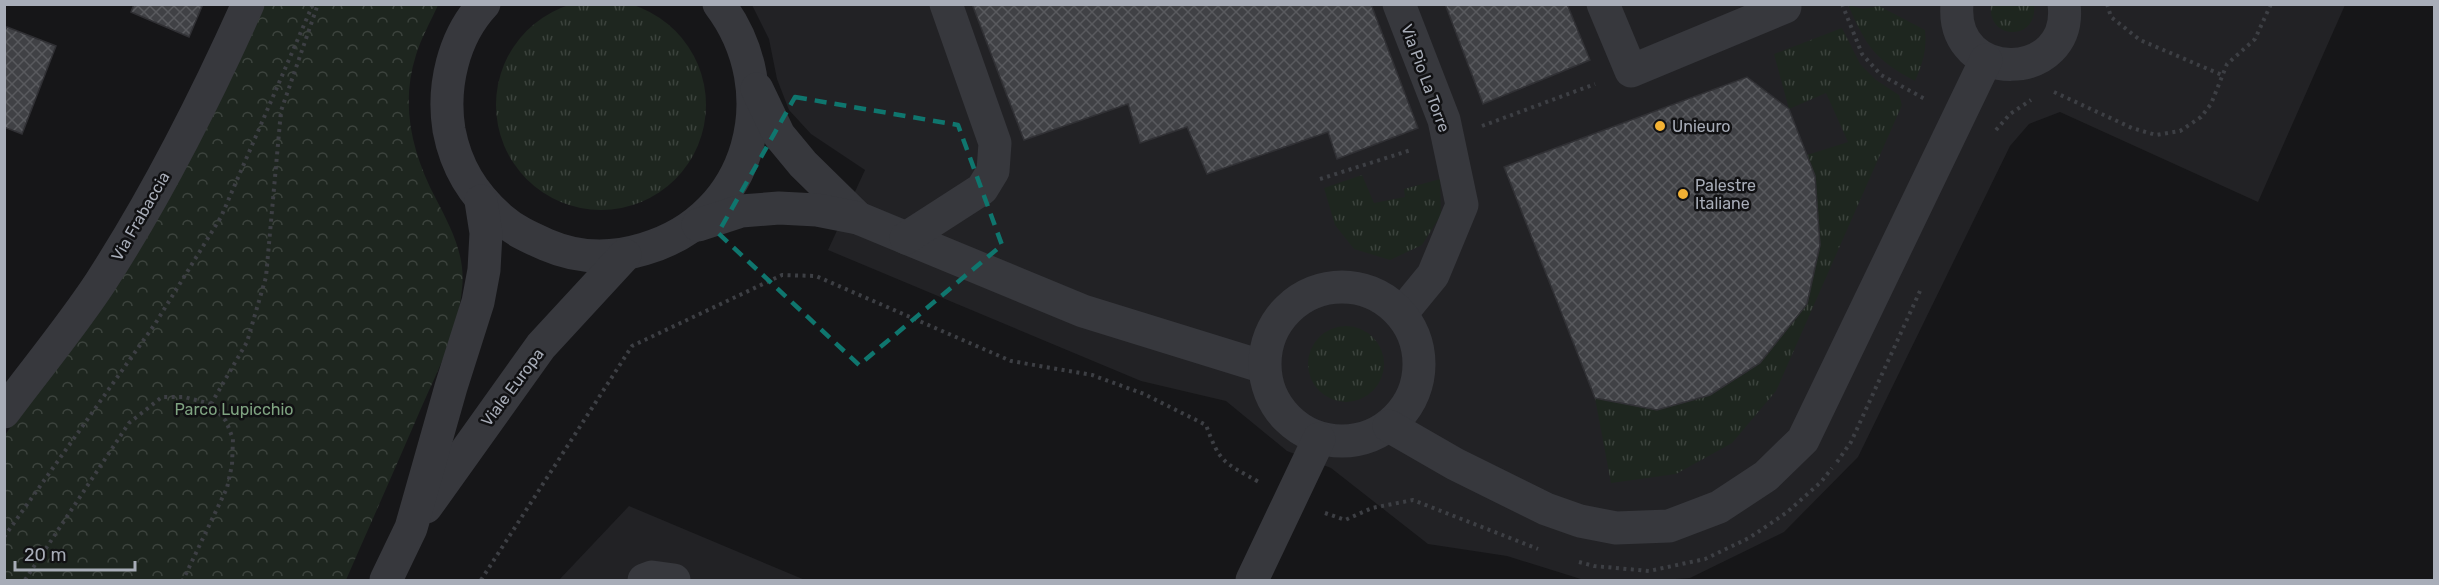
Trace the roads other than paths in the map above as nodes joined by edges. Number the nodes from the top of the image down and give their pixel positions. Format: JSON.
{"nodes":[{"id":1,"x":248,"y":4,"type":"edge"},
{"id":2,"x":484,"y":4,"type":"edge"},
{"id":3,"x":946,"y":4,"type":"edge"},
{"id":4,"x":1399,"y":4,"type":"edge"},
{"id":5,"x":1603,"y":4,"type":"edge"},
{"id":6,"x":1958,"y":4,"type":"edge"},
{"id":7,"x":2064,"y":4,"type":"edge"},
{"id":8,"x":1785,"y":7,"type":"dead end"},
{"id":9,"x":724,"y":8,"type":"edge"},
{"id":10,"x":1986,"y":60,"type":"junction"},
{"id":11,"x":753,"y":79,"type":"junction"},
{"id":12,"x":481,"y":201,"type":"junction"},
{"id":13,"x":858,"y":218,"type":"junction"},
{"id":14,"x":693,"y":226,"type":"junction"},
{"id":15,"x":906,"y":238,"type":"junction"},
{"id":16,"x":625,"y":255,"type":"junction"},
{"id":17,"x":1401,"y":314,"type":"junction"},
{"id":18,"x":1263,"y":367,"type":"junction"},
{"id":19,"x":4,"y":412,"type":"edge"},
{"id":20,"x":1389,"y":426,"type":"junction"},
{"id":21,"x":1319,"y":439,"type":"junction"},
{"id":22,"x":411,"y":528,"type":"junction"},
{"id":23,"x":386,"y":580,"type":"edge"},
{"id":24,"x":644,"y":580,"type":"edge"},
{"id":25,"x":674,"y":580,"type":"edge"},
{"id":26,"x":1252,"y":580,"type":"edge"}],
"edges":[{"from":1,"to":19,"type":"street","name":"Via Frabaccia"},
{"from":2,"to":12,"type":"street"},
{"from":3,"to":15,"type":"street"},
{"from":4,"to":17,"type":"street","name":"Via Pio La Torre"},
{"from":5,"to":8,"type":"street"},
{"from":6,"to":10,"type":"street"},
{"from":7,"to":10,"type":"street"},
{"from":9,"to":11,"type":"street"},
{"from":10,"to":20,"type":"street"},
{"from":11,"to":13,"type":"street"},
{"from":11,"to":14,"type":"street"},
{"from":12,"to":16,"type":"street"},
{"from":12,"to":22,"type":"street","name":"Viale Europa"},
{"from":13,"to":14,"type":"street"},
{"from":13,"to":15,"type":"street"},
{"from":14,"to":16,"type":"street"},
{"from":15,"to":18,"type":"street"},
{"from":16,"to":22,"type":"street","name":"Viale Europa"},
{"from":17,"to":18,"type":"street"},
{"from":17,"to":20,"type":"street"},
{"from":18,"to":21,"type":"street"},
{"from":20,"to":21,"type":"street"},
{"from":21,"to":26,"type":"street"},
{"from":22,"to":23,"type":"street","name":"Viale Europa"},
{"from":24,"to":25,"type":"street"}]}
